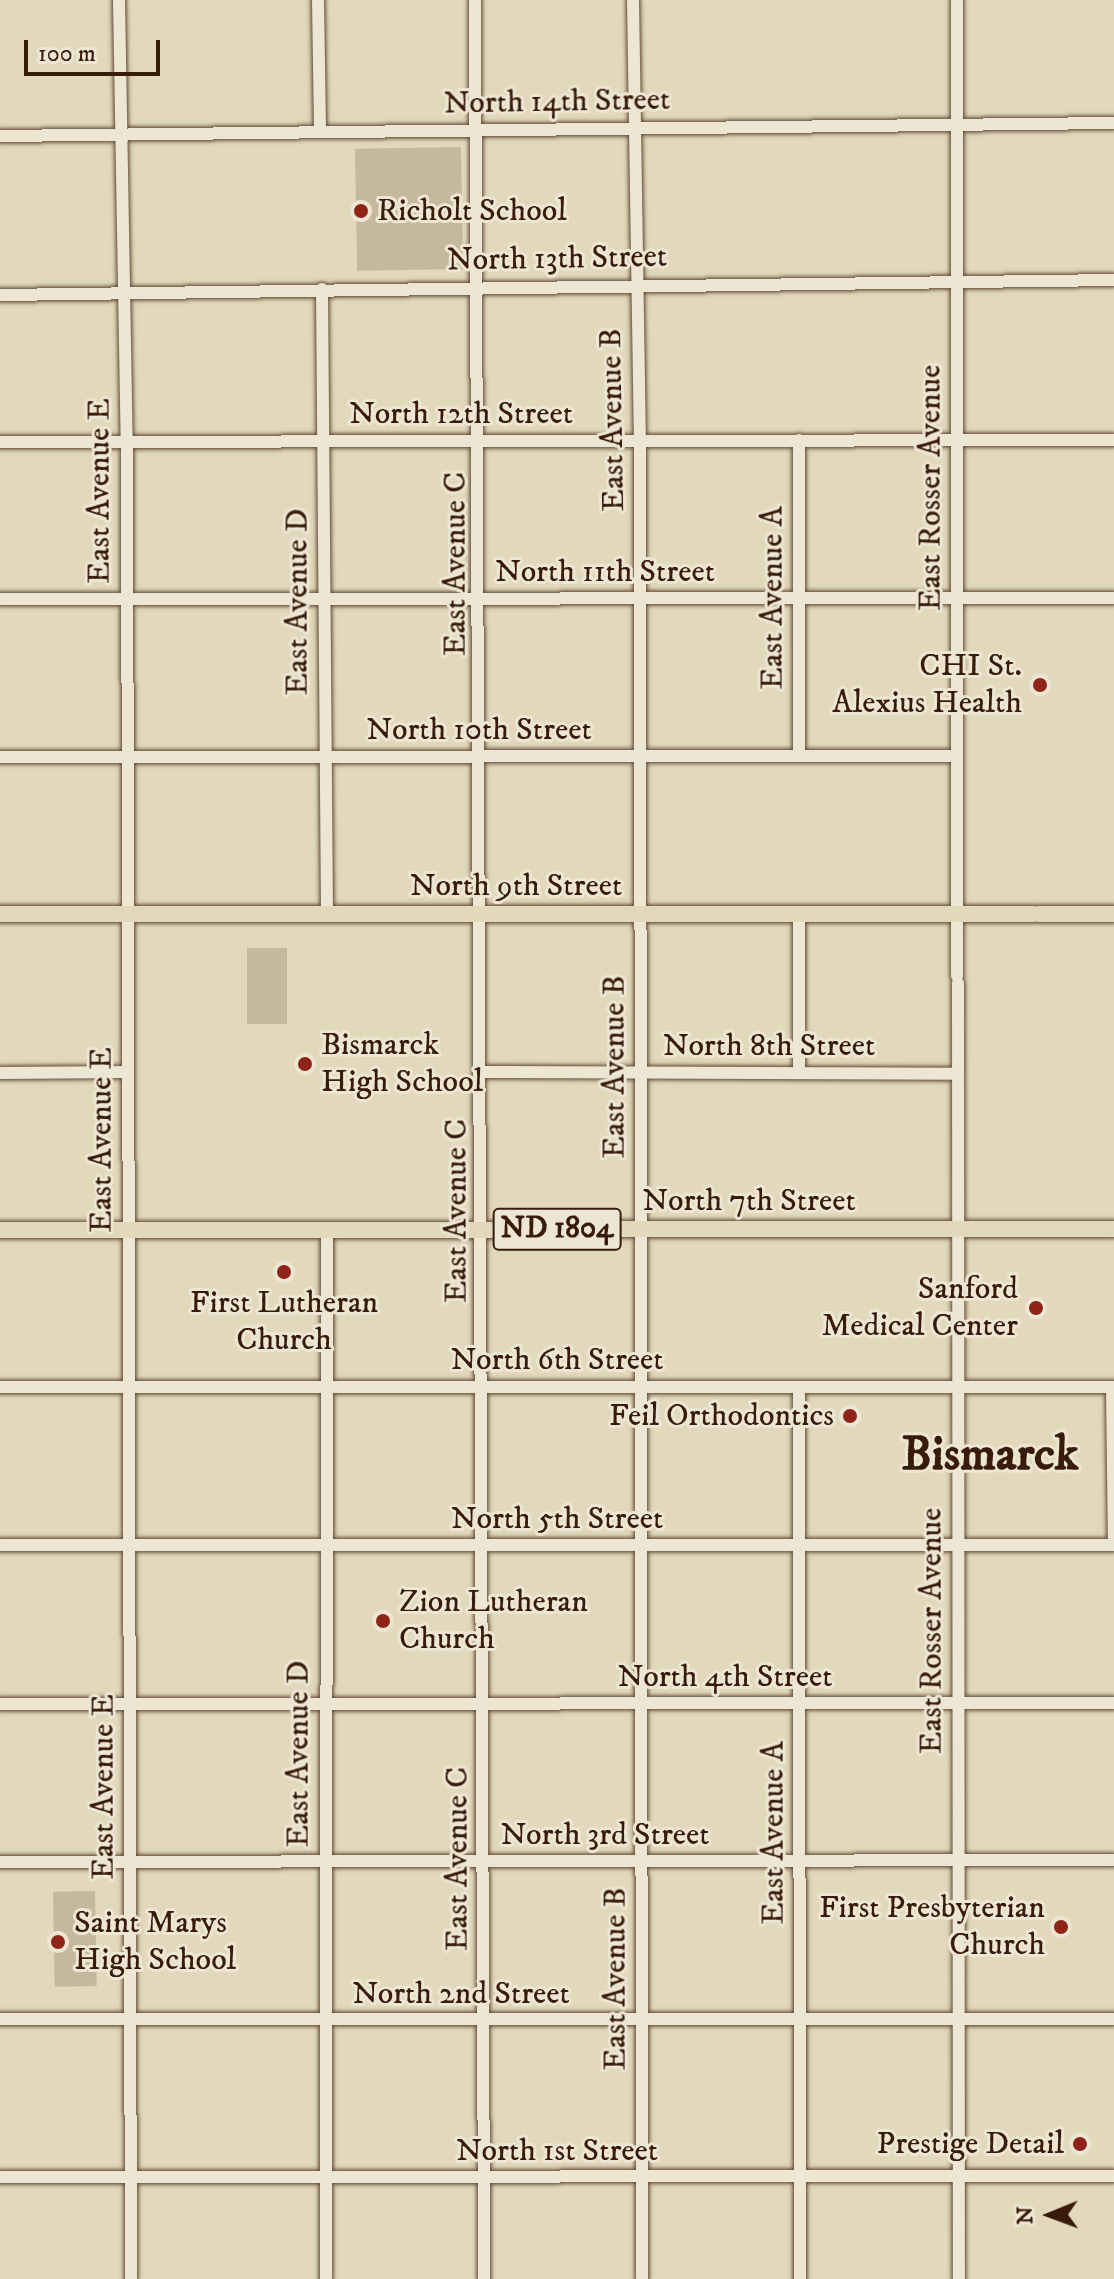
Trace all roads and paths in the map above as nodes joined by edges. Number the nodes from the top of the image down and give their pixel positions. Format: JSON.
{"nodes":[{"id":1,"x":119,"y":0,"type":"edge"},
{"id":2,"x":318,"y":0,"type":"edge"},
{"id":3,"x":475,"y":0,"type":"edge"},
{"id":4,"x":633,"y":0,"type":"edge"},
{"id":5,"x":957,"y":0,"type":"edge"},
{"id":6,"x":956,"y":123,"type":"junction"},
{"id":7,"x":1114,"y":123,"type":"edge"},
{"id":8,"x":635,"y":126,"type":"junction"},
{"id":9,"x":477,"y":129,"type":"junction"},
{"id":10,"x":320,"y":132,"type":"junction"},
{"id":11,"x":121,"y":135,"type":"junction"},
{"id":12,"x":0,"y":136,"type":"edge"},
{"id":13,"x":957,"y":280,"type":"junction"},
{"id":14,"x":1114,"y":280,"type":"edge"},
{"id":15,"x":638,"y":284,"type":"junction"},
{"id":16,"x":480,"y":287,"type":"junction"},
{"id":17,"x":322,"y":289,"type":"junction"},
{"id":18,"x":123,"y":292,"type":"junction"},
{"id":19,"x":0,"y":295,"type":"edge"},
{"id":20,"x":640,"y":439,"type":"junction"},
{"id":21,"x":127,"y":440,"type":"junction"},
{"id":22,"x":324,"y":440,"type":"junction"},
{"id":23,"x":482,"y":440,"type":"junction"},
{"id":24,"x":799,"y":440,"type":"junction"},
{"id":25,"x":957,"y":440,"type":"junction"},
{"id":26,"x":1114,"y":440,"type":"edge"},
{"id":27,"x":0,"y":442,"type":"edge"},
{"id":28,"x":641,"y":597,"type":"junction"},
{"id":29,"x":125,"y":598,"type":"junction"},
{"id":30,"x":324,"y":598,"type":"junction"},
{"id":31,"x":483,"y":598,"type":"junction"},
{"id":32,"x":799,"y":598,"type":"junction"},
{"id":33,"x":957,"y":598,"type":"junction"},
{"id":34,"x":1114,"y":598,"type":"edge"},
{"id":35,"x":0,"y":599,"type":"edge"},
{"id":36,"x":483,"y":755,"type":"junction"},
{"id":37,"x":325,"y":756,"type":"junction"},
{"id":38,"x":641,"y":756,"type":"junction"},
{"id":39,"x":799,"y":756,"type":"junction"},
{"id":40,"x":957,"y":756,"type":"junction"},
{"id":41,"x":0,"y":757,"type":"edge"},
{"id":42,"x":127,"y":757,"type":"junction"},
{"id":43,"x":128,"y":913,"type":"junction"},
{"id":44,"x":799,"y":913,"type":"junction"},
{"id":45,"x":958,"y":913,"type":"junction"},
{"id":46,"x":0,"y":914,"type":"edge"},
{"id":47,"x":482,"y":914,"type":"junction"},
{"id":48,"x":641,"y":914,"type":"junction"},
{"id":49,"x":1114,"y":914,"type":"edge"},
{"id":50,"x":327,"y":915,"type":"junction"},
{"id":51,"x":799,"y":1071,"type":"junction"},
{"id":52,"x":128,"y":1072,"type":"junction"},
{"id":53,"x":483,"y":1072,"type":"junction"},
{"id":54,"x":641,"y":1072,"type":"junction"},
{"id":55,"x":0,"y":1073,"type":"edge"},
{"id":56,"x":958,"y":1074,"type":"junction"},
{"id":57,"x":327,"y":1229,"type":"junction"},
{"id":58,"x":483,"y":1229,"type":"junction"},
{"id":59,"x":641,"y":1229,"type":"junction"},
{"id":60,"x":957,"y":1229,"type":"junction"},
{"id":61,"x":1114,"y":1229,"type":"edge"},
{"id":62,"x":0,"y":1230,"type":"edge"},
{"id":63,"x":128,"y":1231,"type":"junction"},
{"id":64,"x":642,"y":1386,"type":"junction"},
{"id":65,"x":0,"y":1387,"type":"edge"},
{"id":66,"x":129,"y":1387,"type":"junction"},
{"id":67,"x":325,"y":1387,"type":"junction"},
{"id":68,"x":483,"y":1387,"type":"junction"},
{"id":69,"x":799,"y":1387,"type":"junction"},
{"id":70,"x":957,"y":1387,"type":"junction"},
{"id":71,"x":1113,"y":1387,"type":"edge"},
{"id":72,"x":1114,"y":1543,"type":"edge"},
{"id":73,"x":0,"y":1545,"type":"edge"},
{"id":74,"x":129,"y":1545,"type":"junction"},
{"id":75,"x":325,"y":1545,"type":"junction"},
{"id":76,"x":484,"y":1545,"type":"junction"},
{"id":77,"x":642,"y":1545,"type":"junction"},
{"id":78,"x":799,"y":1545,"type":"junction"},
{"id":79,"x":958,"y":1545,"type":"junction"},
{"id":80,"x":130,"y":1703,"type":"junction"},
{"id":81,"x":326,"y":1703,"type":"junction"},
{"id":82,"x":483,"y":1703,"type":"junction"},
{"id":83,"x":642,"y":1703,"type":"junction"},
{"id":84,"x":799,"y":1703,"type":"junction"},
{"id":85,"x":958,"y":1703,"type":"junction"},
{"id":86,"x":1114,"y":1703,"type":"edge"},
{"id":87,"x":0,"y":1704,"type":"edge"},
{"id":88,"x":959,"y":1860,"type":"junction"},
{"id":89,"x":1114,"y":1860,"type":"edge"},
{"id":90,"x":130,"y":1861,"type":"junction"},
{"id":91,"x":326,"y":1861,"type":"junction"},
{"id":92,"x":484,"y":1861,"type":"junction"},
{"id":93,"x":642,"y":1861,"type":"junction"},
{"id":94,"x":800,"y":1861,"type":"junction"},
{"id":95,"x":0,"y":1862,"type":"edge"},
{"id":96,"x":800,"y":2018,"type":"junction"},
{"id":97,"x":958,"y":2018,"type":"junction"},
{"id":98,"x":0,"y":2019,"type":"edge"},
{"id":99,"x":130,"y":2019,"type":"junction"},
{"id":100,"x":484,"y":2019,"type":"junction"},
{"id":101,"x":642,"y":2019,"type":"junction"},
{"id":102,"x":1114,"y":2019,"type":"edge"},
{"id":103,"x":325,"y":2020,"type":"junction"},
{"id":104,"x":130,"y":2176,"type":"junction"},
{"id":105,"x":485,"y":2176,"type":"junction"},
{"id":106,"x":958,"y":2176,"type":"junction"},
{"id":107,"x":1114,"y":2176,"type":"edge"},
{"id":108,"x":0,"y":2177,"type":"edge"},
{"id":109,"x":327,"y":2177,"type":"junction"},
{"id":110,"x":642,"y":2177,"type":"junction"},
{"id":111,"x":800,"y":2177,"type":"junction"},
{"id":112,"x":131,"y":2279,"type":"edge"},
{"id":113,"x":326,"y":2279,"type":"edge"},
{"id":114,"x":484,"y":2279,"type":"edge"},
{"id":115,"x":642,"y":2279,"type":"edge"},
{"id":116,"x":800,"y":2279,"type":"edge"},
{"id":117,"x":959,"y":2279,"type":"edge"}],
"edges":[{"from":1,"to":11,"type":"street","name":"East Avenue E"},
{"from":2,"to":10,"type":"street"},
{"from":3,"to":9,"type":"street","name":"East Avenue C"},
{"from":4,"to":8,"type":"street","name":"East Avenue B"},
{"from":5,"to":6,"type":"street","name":"East Rosser Avenue"},
{"from":6,"to":7,"type":"street","name":"North 14th Street"},
{"from":6,"to":8,"type":"street","name":"North 14th Street"},
{"from":6,"to":13,"type":"street","name":"East Rosser Avenue"},
{"from":8,"to":9,"type":"street","name":"North 14th Street"},
{"from":8,"to":15,"type":"street","name":"East Avenue B"},
{"from":9,"to":10,"type":"street","name":"North 14th Street"},
{"from":9,"to":16,"type":"street","name":"East Avenue C"},
{"from":10,"to":11,"type":"street","name":"North 14th Street"},
{"from":11,"to":12,"type":"street","name":"North 14th Street"},
{"from":11,"to":18,"type":"street","name":"East Avenue E"},
{"from":13,"to":14,"type":"street","name":"North 13th Street"},
{"from":13,"to":15,"type":"street","name":"North 13th Street"},
{"from":13,"to":25,"type":"street","name":"East Rosser Avenue"},
{"from":15,"to":16,"type":"street","name":"North 13th Street"},
{"from":15,"to":20,"type":"street","name":"East Avenue B"},
{"from":16,"to":17,"type":"street","name":"North 13th Street"},
{"from":16,"to":23,"type":"street","name":"East Avenue C"},
{"from":17,"to":18,"type":"street","name":"North 13th Street"},
{"from":17,"to":22,"type":"street","name":"East Avenue D"},
{"from":18,"to":19,"type":"street","name":"North 13th Street"},
{"from":18,"to":21,"type":"street","name":"East Avenue E"},
{"from":20,"to":23,"type":"street","name":"North 12th Street"},
{"from":20,"to":24,"type":"street","name":"North 12th Street"},
{"from":20,"to":28,"type":"street","name":"East Avenue B"},
{"from":21,"to":22,"type":"street","name":"North 12th Street"},
{"from":21,"to":27,"type":"street","name":"North 12th Street"},
{"from":21,"to":29,"type":"street","name":"East Avenue E"},
{"from":22,"to":23,"type":"street","name":"North 12th Street"},
{"from":22,"to":30,"type":"street","name":"East Avenue D"},
{"from":23,"to":31,"type":"street","name":"East Avenue C"},
{"from":24,"to":25,"type":"street","name":"North 12th Street"},
{"from":24,"to":32,"type":"street","name":"East Avenue A"},
{"from":25,"to":26,"type":"street","name":"North 12th Street"},
{"from":25,"to":33,"type":"street","name":"East Rosser Avenue"},
{"from":28,"to":31,"type":"street","name":"North 11th Street"},
{"from":28,"to":32,"type":"street","name":"North 11th Street"},
{"from":28,"to":38,"type":"street","name":"East Avenue B"},
{"from":29,"to":30,"type":"street","name":"North 11th Street"},
{"from":29,"to":35,"type":"street","name":"North 11th Street"},
{"from":29,"to":42,"type":"street","name":"East Avenue E"},
{"from":30,"to":31,"type":"street","name":"North 11th Street"},
{"from":30,"to":37,"type":"street","name":"East Avenue D"},
{"from":31,"to":36,"type":"street","name":"East Avenue C"},
{"from":32,"to":33,"type":"street","name":"North 11th Street"},
{"from":32,"to":39,"type":"street","name":"East Avenue A"},
{"from":33,"to":34,"type":"street","name":"North 11th Street"},
{"from":33,"to":40,"type":"street","name":"East Rosser Avenue"},
{"from":36,"to":37,"type":"street","name":"North 10th Street"},
{"from":36,"to":38,"type":"street","name":"North 10th Street"},
{"from":36,"to":47,"type":"street","name":"East Avenue C"},
{"from":37,"to":42,"type":"street","name":"North 10th Street"},
{"from":37,"to":50,"type":"street","name":"East Avenue D"},
{"from":38,"to":39,"type":"street","name":"North 10th Street"},
{"from":38,"to":48,"type":"street","name":"East Avenue B"},
{"from":39,"to":40,"type":"street","name":"North 10th Street"},
{"from":40,"to":45,"type":"street","name":"East Rosser Avenue"},
{"from":41,"to":42,"type":"street","name":"North 10th Street"},
{"from":42,"to":43,"type":"street","name":"East Avenue E"},
{"from":43,"to":46,"type":"main road","name":"North 9th Street"},
{"from":43,"to":50,"type":"main road","name":"North 9th Street"},
{"from":43,"to":52,"type":"street","name":"East Avenue E"},
{"from":44,"to":45,"type":"main road","name":"North 9th Street"},
{"from":44,"to":48,"type":"main road","name":"North 9th Street"},
{"from":44,"to":51,"type":"street"},
{"from":45,"to":49,"type":"main road","name":"North 9th Street"},
{"from":45,"to":56,"type":"street","name":"East Rosser Avenue"},
{"from":47,"to":48,"type":"main road","name":"North 9th Street"},
{"from":47,"to":50,"type":"main road","name":"North 9th Street"},
{"from":47,"to":53,"type":"street","name":"East Avenue C"},
{"from":48,"to":54,"type":"street","name":"East Avenue B"},
{"from":51,"to":54,"type":"street","name":"North 8th Street"},
{"from":51,"to":56,"type":"street","name":"North 8th Street"},
{"from":52,"to":55,"type":"street"},
{"from":52,"to":63,"type":"street","name":"East Avenue E"},
{"from":53,"to":54,"type":"street","name":"North 8th Street"},
{"from":53,"to":58,"type":"street","name":"East Avenue C"},
{"from":54,"to":59,"type":"street","name":"East Avenue B"},
{"from":56,"to":60,"type":"street","name":"East Rosser Avenue"},
{"from":57,"to":58,"type":"main road","name":"North 7th Street","number":"ND 1804"},
{"from":57,"to":63,"type":"main road","name":"North 7th Street","number":"ND 1804"},
{"from":57,"to":67,"type":"street","name":"East Avenue D"},
{"from":58,"to":59,"type":"main road","name":"North 7th Street","number":"ND 1804"},
{"from":58,"to":68,"type":"street","name":"East Avenue C"},
{"from":59,"to":60,"type":"main road","name":"North 7th Street","number":"ND 1804"},
{"from":59,"to":64,"type":"street","name":"East Avenue B"},
{"from":60,"to":61,"type":"main road","name":"North 7th Street","number":"ND 1804"},
{"from":60,"to":70,"type":"street","name":"East Rosser Avenue"},
{"from":62,"to":63,"type":"main road","name":"North 7th Street","number":"ND 1804"},
{"from":63,"to":66,"type":"street","name":"East Avenue E"},
{"from":64,"to":68,"type":"street","name":"North 6th Street"},
{"from":64,"to":69,"type":"street","name":"North 6th Street"},
{"from":64,"to":77,"type":"street","name":"East Avenue B"},
{"from":65,"to":66,"type":"street","name":"North 6th Street"},
{"from":66,"to":67,"type":"street","name":"North 6th Street"},
{"from":66,"to":74,"type":"street","name":"East Avenue E"},
{"from":67,"to":68,"type":"street","name":"North 6th Street"},
{"from":67,"to":75,"type":"street","name":"East Avenue D"},
{"from":68,"to":76,"type":"street","name":"East Avenue C"},
{"from":69,"to":70,"type":"street","name":"North 6th Street"},
{"from":69,"to":78,"type":"street","name":"East Avenue A"},
{"from":70,"to":71,"type":"street","name":"North 6th Street"},
{"from":70,"to":79,"type":"street","name":"East Rosser Avenue"},
{"from":71,"to":72,"type":"street"},
{"from":72,"to":79,"type":"street","name":"North 5th Street"},
{"from":73,"to":74,"type":"street","name":"North 5th Street"},
{"from":74,"to":75,"type":"street","name":"North 5th Street"},
{"from":74,"to":80,"type":"street","name":"East Avenue E"},
{"from":75,"to":76,"type":"street","name":"North 5th Street"},
{"from":75,"to":81,"type":"street","name":"East Avenue D"},
{"from":76,"to":77,"type":"street","name":"North 5th Street"},
{"from":76,"to":82,"type":"street","name":"East Avenue C"},
{"from":77,"to":78,"type":"street","name":"North 5th Street"},
{"from":77,"to":83,"type":"street","name":"East Avenue B"},
{"from":78,"to":79,"type":"street","name":"North 5th Street"},
{"from":78,"to":84,"type":"street","name":"East Avenue A"},
{"from":79,"to":85,"type":"street","name":"East Rosser Avenue"},
{"from":80,"to":81,"type":"street","name":"North 4th Street"},
{"from":80,"to":87,"type":"street","name":"North 4th Street"},
{"from":80,"to":90,"type":"street","name":"East Avenue E"},
{"from":81,"to":82,"type":"street","name":"North 4th Street"},
{"from":81,"to":91,"type":"street","name":"East Avenue D"},
{"from":82,"to":83,"type":"street","name":"North 4th Street"},
{"from":82,"to":92,"type":"street","name":"East Avenue C"},
{"from":83,"to":84,"type":"street","name":"North 4th Street"},
{"from":83,"to":93,"type":"street","name":"East Avenue B"},
{"from":84,"to":85,"type":"street","name":"North 4th Street"},
{"from":84,"to":94,"type":"street","name":"East Avenue A"},
{"from":85,"to":86,"type":"street","name":"North 4th Street"},
{"from":85,"to":88,"type":"street","name":"East Rosser Avenue"},
{"from":88,"to":89,"type":"street","name":"North 3rd Street"},
{"from":88,"to":94,"type":"street","name":"North 3rd Street"},
{"from":88,"to":97,"type":"street","name":"East Rosser Avenue"},
{"from":90,"to":91,"type":"street","name":"North 3rd Street"},
{"from":90,"to":95,"type":"street","name":"North 3rd Street"},
{"from":90,"to":99,"type":"street","name":"East Avenue E"},
{"from":91,"to":92,"type":"street","name":"North 3rd Street"},
{"from":91,"to":103,"type":"street","name":"East Avenue D"},
{"from":92,"to":93,"type":"street","name":"North 3rd Street"},
{"from":92,"to":100,"type":"street","name":"East Avenue C"},
{"from":93,"to":94,"type":"street","name":"North 3rd Street"},
{"from":93,"to":101,"type":"street","name":"East Avenue B"},
{"from":94,"to":96,"type":"street","name":"East Avenue A"},
{"from":96,"to":97,"type":"street","name":"North 2nd Street"},
{"from":96,"to":101,"type":"street","name":"North 2nd Street"},
{"from":96,"to":111,"type":"street","name":"East Avenue A"},
{"from":97,"to":102,"type":"street","name":"North 2nd Street"},
{"from":97,"to":106,"type":"street","name":"East Rosser Avenue"},
{"from":98,"to":99,"type":"street","name":"North 2nd Street"},
{"from":99,"to":103,"type":"street","name":"North 2nd Street"},
{"from":99,"to":104,"type":"street","name":"East Avenue E"},
{"from":100,"to":101,"type":"street","name":"North 2nd Street"},
{"from":100,"to":103,"type":"street","name":"North 2nd Street"},
{"from":100,"to":105,"type":"street","name":"East Avenue C"},
{"from":101,"to":110,"type":"street","name":"East Avenue B"},
{"from":103,"to":109,"type":"street","name":"East Avenue D"},
{"from":104,"to":108,"type":"street","name":"North 1st Street"},
{"from":104,"to":109,"type":"street","name":"North 1st Street"},
{"from":104,"to":112,"type":"street","name":"East Avenue E"},
{"from":105,"to":109,"type":"street","name":"North 1st Street"},
{"from":105,"to":110,"type":"street","name":"North 1st Street"},
{"from":105,"to":114,"type":"street","name":"East Avenue C"},
{"from":106,"to":107,"type":"street","name":"North 1st Street"},
{"from":106,"to":111,"type":"street","name":"North 1st Street"},
{"from":106,"to":117,"type":"street","name":"East Rosser Avenue"},
{"from":109,"to":113,"type":"street","name":"East Avenue D"},
{"from":110,"to":111,"type":"street","name":"North 1st Street"},
{"from":110,"to":115,"type":"street","name":"East Avenue B"},
{"from":111,"to":116,"type":"street","name":"East Avenue A"}]}
